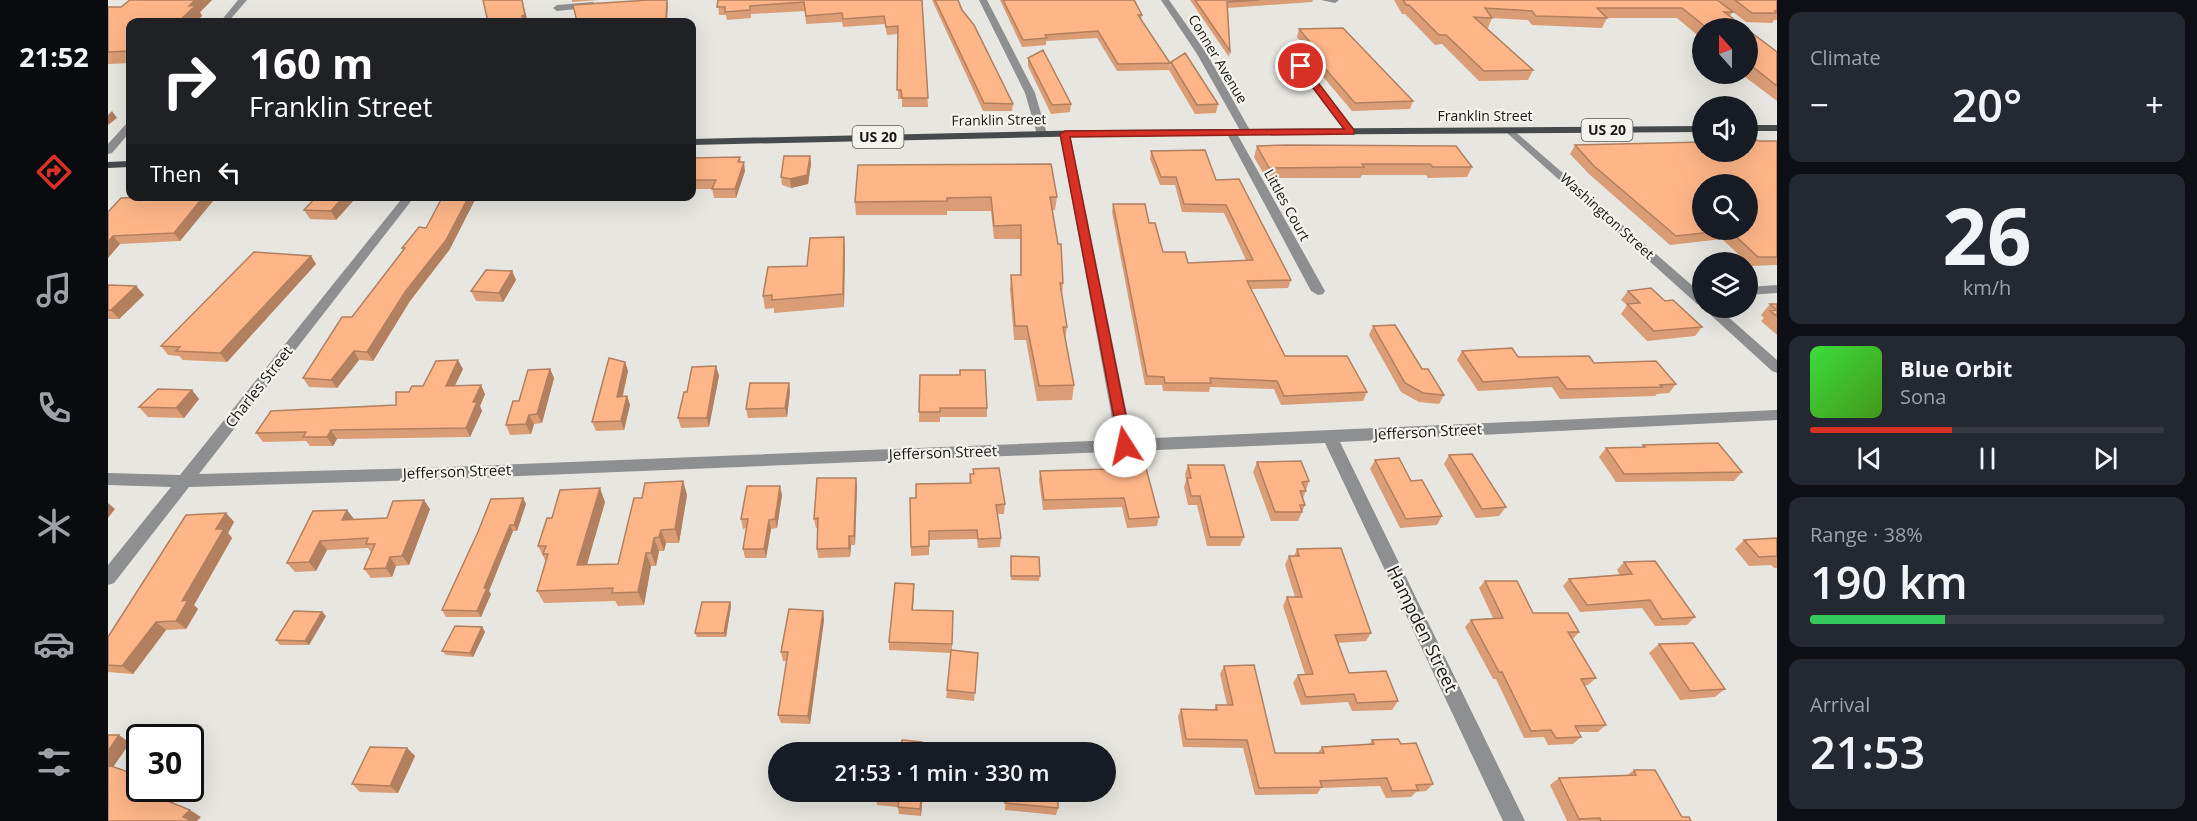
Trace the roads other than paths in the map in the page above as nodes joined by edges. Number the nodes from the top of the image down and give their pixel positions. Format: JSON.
{"nodes":[{"id":1,"x":243,"y":0,"type":"edge"},
{"id":2,"x":983,"y":0,"type":"edge"},
{"id":3,"x":1165,"y":0,"type":"edge"},
{"id":4,"x":1325,"y":0,"type":"edge"},
{"id":5,"x":1335,"y":0,"type":"edge"},
{"id":6,"x":602,"y":5,"type":"edge"},
{"id":7,"x":557,"y":8,"type":"edge"},
{"id":8,"x":227,"y":18,"type":"edge"},
{"id":9,"x":1290,"y":52,"type":"dead end"},
{"id":10,"x":1758,"y":128,"type":"edge"},
{"id":11,"x":1777,"y":128,"type":"edge"},
{"id":12,"x":1692,"y":129,"type":"edge"},
{"id":13,"x":1511,"y":130,"type":"junction"},
{"id":14,"x":126,"y":131,"type":"edge"},
{"id":15,"x":1231,"y":132,"type":"junction"},
{"id":16,"x":1246,"y":132,"type":"junction"},
{"id":17,"x":1351,"y":132,"type":"junction"},
{"id":18,"x":1042,"y":134,"type":"junction"},
{"id":19,"x":1065,"y":134,"type":"junction"},
{"id":20,"x":696,"y":141,"type":"edge"},
{"id":21,"x":108,"y":151,"type":"edge"},
{"id":22,"x":126,"y":164,"type":"edge"},
{"id":23,"x":108,"y":165,"type":"edge"},
{"id":24,"x":406,"y":201,"type":"edge"},
{"id":25,"x":1692,"y":289,"type":"edge"},
{"id":26,"x":1777,"y":290,"type":"edge"},
{"id":27,"x":1318,"y":291,"type":"dead end"},
{"id":28,"x":1758,"y":291,"type":"edge"},
{"id":29,"x":1721,"y":318,"type":"edge"},
{"id":30,"x":1777,"y":368,"type":"edge"},
{"id":31,"x":1777,"y":415,"type":"edge"},
{"id":32,"x":1330,"y":437,"type":"junction"},
{"id":33,"x":1125,"y":446,"type":"junction"},
{"id":34,"x":108,"y":479,"type":"edge"},
{"id":35,"x":185,"y":481,"type":"junction"},
{"id":36,"x":108,"y":578,"type":"edge"},
{"id":37,"x":1514,"y":821,"type":"edge"}],
"edges":[{"from":1,"to":8,"type":"street"},
{"from":2,"to":18,"type":"street"},
{"from":3,"to":16,"type":"street","name":"Conner Avenue"},
{"from":4,"to":5,"type":"street"},
{"from":6,"to":7,"type":"street"},
{"from":9,"to":17,"type":"street"},
{"from":10,"to":11,"type":"main road"},
{"from":12,"to":13,"type":"main road","name":"Franklin Street","number":"US 20"},
{"from":13,"to":17,"type":"main road","name":"Franklin Street","number":"US 20"},
{"from":13,"to":25,"type":"street","name":"Washington Street"},
{"from":14,"to":21,"type":"street"},
{"from":15,"to":16,"type":"main road","name":"Franklin Street","number":"US 20"},
{"from":15,"to":19,"type":"main road","name":"Franklin Street","number":"US 20"},
{"from":15,"to":27,"type":"street","name":"Littles Court"},
{"from":16,"to":17,"type":"main road","name":"Franklin Street","number":"US 20"},
{"from":18,"to":19,"type":"main road","name":"Franklin Street","number":"US 20"},
{"from":18,"to":20,"type":"main road","name":"Franklin Street","number":"US 20"},
{"from":19,"to":33,"type":"street"},
{"from":22,"to":23,"type":"main road"},
{"from":24,"to":35,"type":"street","name":"Charles Street"},
{"from":26,"to":28,"type":"street"},
{"from":29,"to":30,"type":"street"},
{"from":31,"to":32,"type":"street","name":"Jefferson Street"},
{"from":32,"to":33,"type":"street","name":"Jefferson Street"},
{"from":32,"to":37,"type":"street","name":"Hampden Street"},
{"from":33,"to":35,"type":"street","name":"Jefferson Street"},
{"from":34,"to":35,"type":"street","name":"Jefferson Street"},
{"from":35,"to":36,"type":"street","name":"Charles Street"}]}
